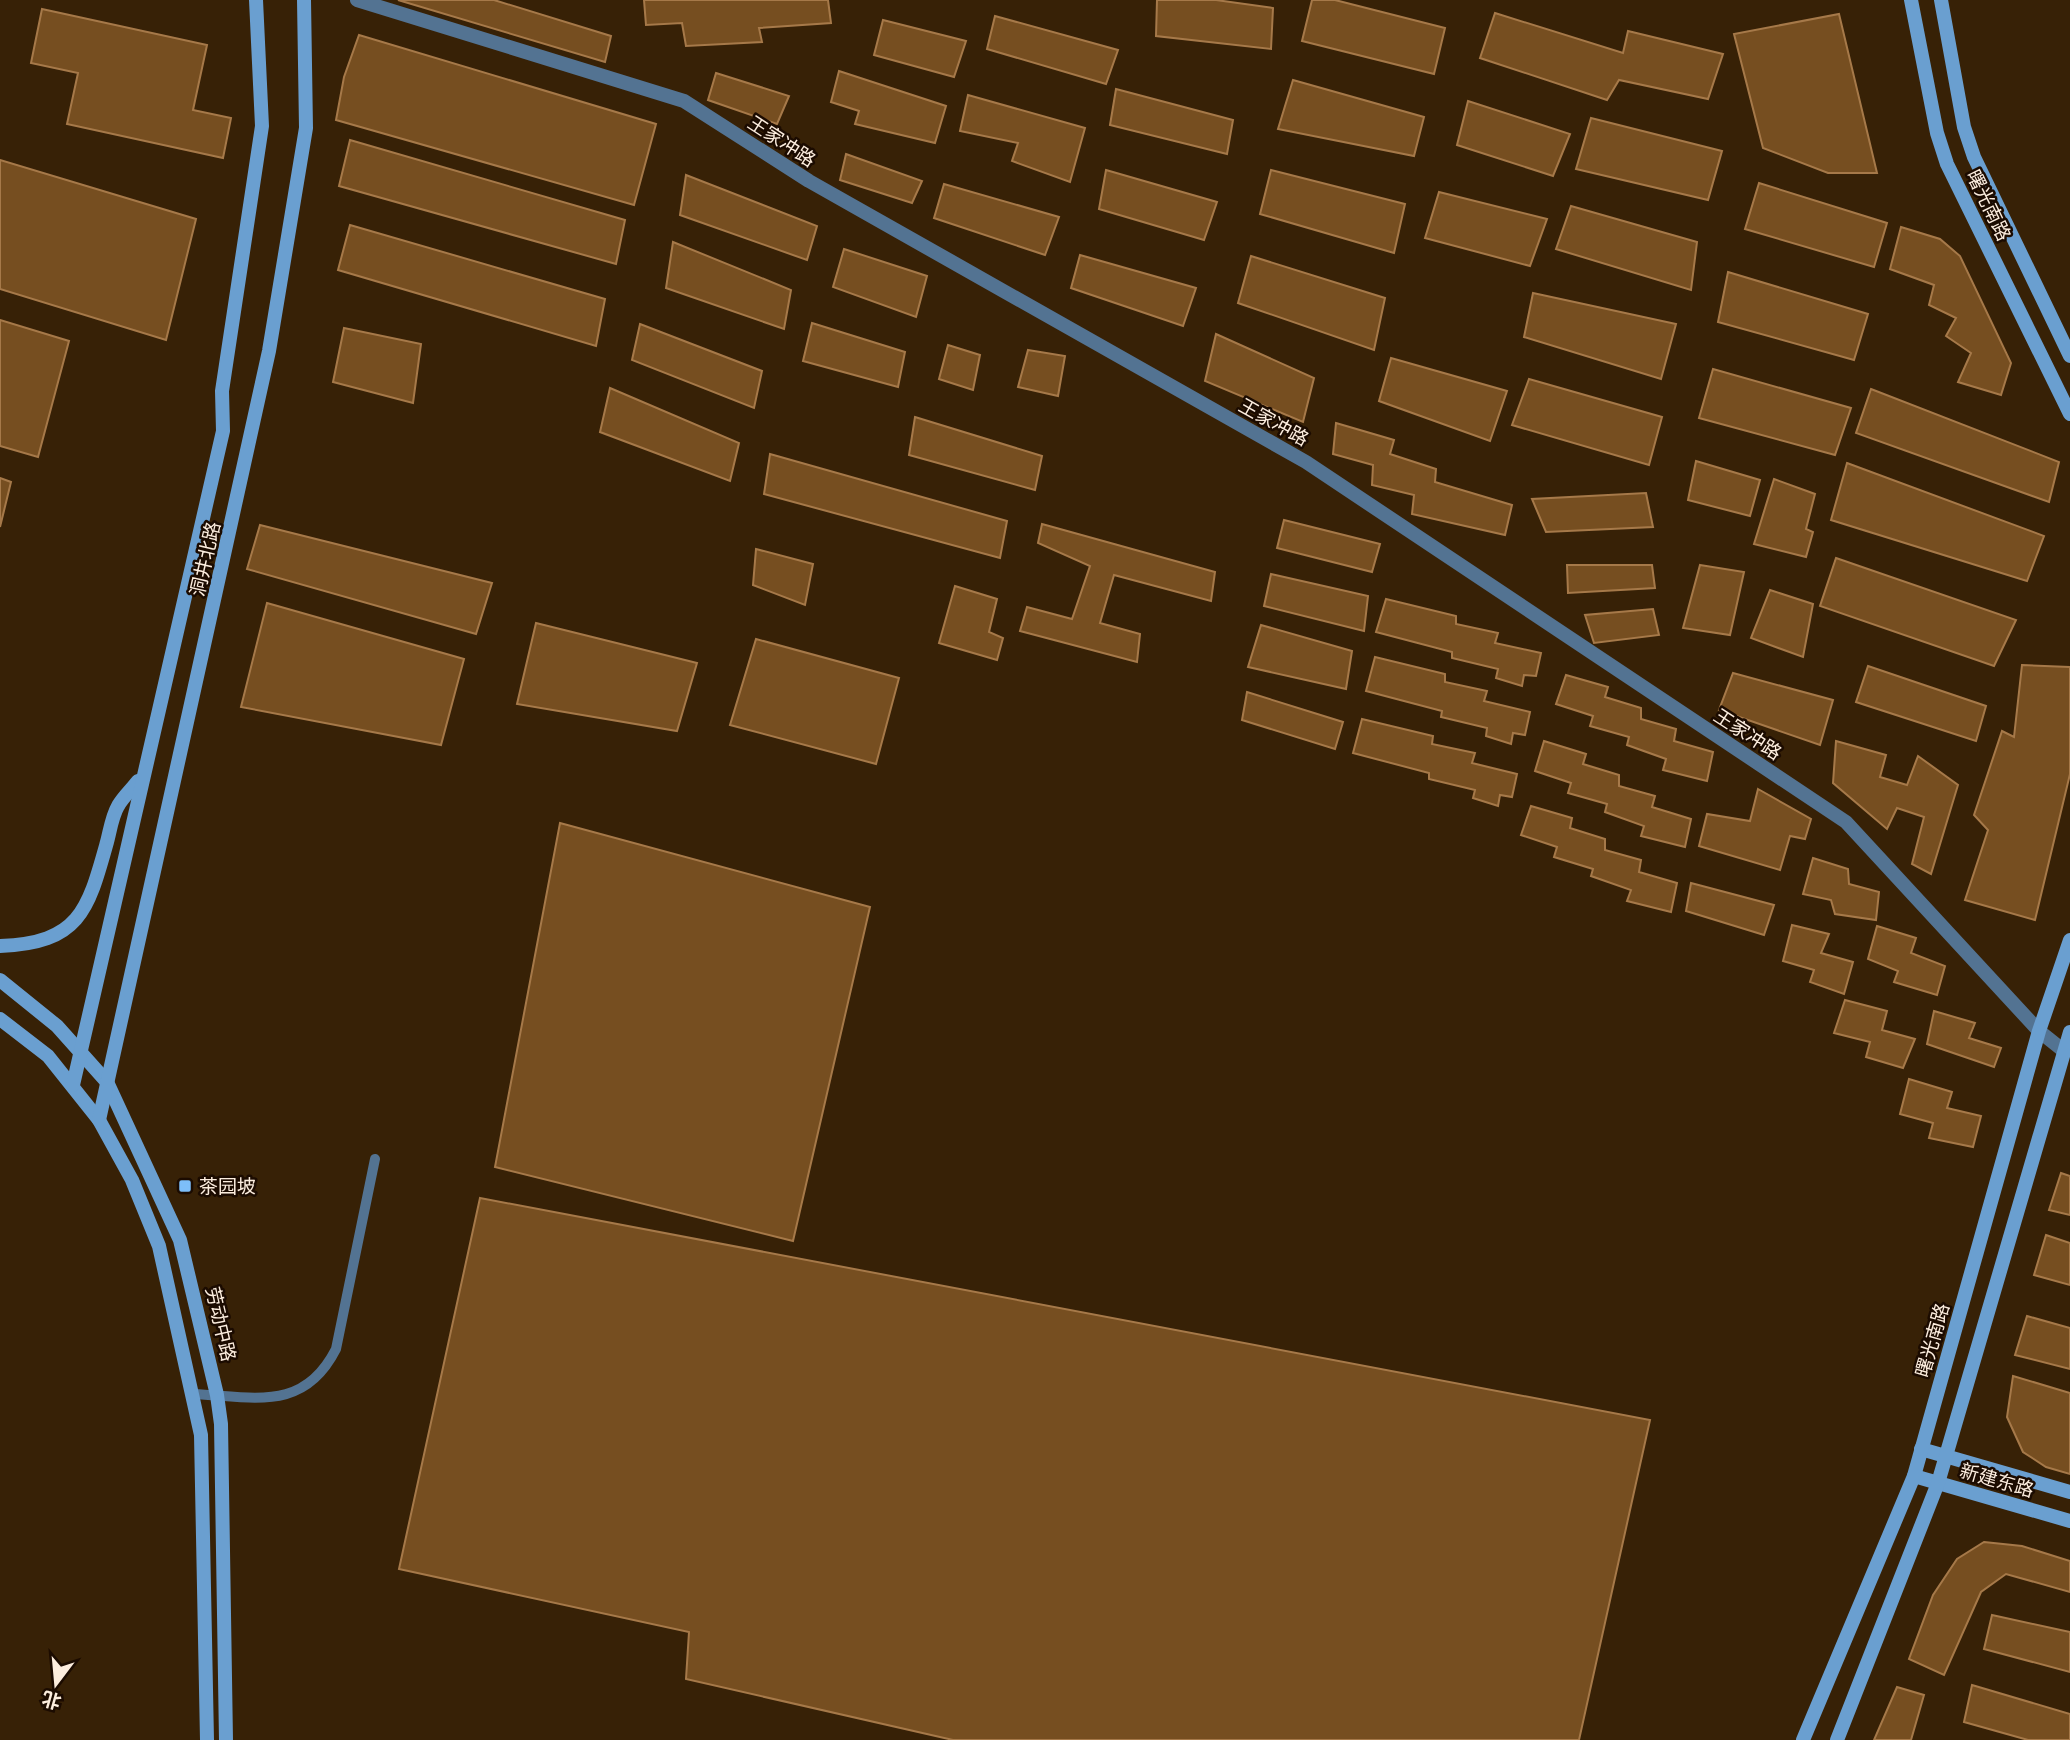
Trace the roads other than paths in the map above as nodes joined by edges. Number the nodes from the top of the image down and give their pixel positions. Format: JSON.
{"nodes":[{"id":1,"x":256,"y":0,"type":"edge"},
{"id":2,"x":304,"y":0,"type":"edge"},
{"id":3,"x":357,"y":0,"type":"edge"},
{"id":4,"x":1910,"y":0,"type":"edge"},
{"id":5,"x":1941,"y":0,"type":"edge"},
{"id":6,"x":2070,"y":356,"type":"edge"},
{"id":7,"x":2070,"y":414,"type":"edge"},
{"id":8,"x":141,"y":777,"type":"junction"},
{"id":9,"x":2070,"y":940,"type":"edge"},
{"id":10,"x":0,"y":946,"type":"edge"},
{"id":11,"x":0,"y":980,"type":"edge"},
{"id":12,"x":0,"y":1019,"type":"edge"},
{"id":13,"x":2039,"y":1031,"type":"junction"},
{"id":14,"x":2070,"y":1032,"type":"edge"},
{"id":15,"x":81,"y":1049,"type":"junction"},
{"id":16,"x":2064,"y":1051,"type":"junction"},
{"id":17,"x":107,"y":1083,"type":"junction"},
{"id":18,"x":73,"y":1085,"type":"junction"},
{"id":19,"x":99,"y":1120,"type":"junction"},
{"id":20,"x":375,"y":1159,"type":"dead end"},
{"id":21,"x":194,"y":1394,"type":"junction"},
{"id":22,"x":217,"y":1395,"type":"junction"},
{"id":23,"x":1922,"y":1450,"type":"junction"},
{"id":24,"x":1945,"y":1456,"type":"junction"},
{"id":25,"x":1914,"y":1476,"type":"junction"},
{"id":26,"x":1938,"y":1483,"type":"junction"},
{"id":27,"x":2070,"y":1492,"type":"edge"},
{"id":28,"x":2070,"y":1521,"type":"edge"},
{"id":29,"x":207,"y":1740,"type":"edge"},
{"id":30,"x":226,"y":1740,"type":"edge"},
{"id":31,"x":1803,"y":1740,"type":"edge"},
{"id":32,"x":1837,"y":1740,"type":"edge"}],
"edges":[{"from":1,"to":8,"type":"main road","name":"洞井北路"},
{"from":2,"to":17,"type":"main road","name":"洞井北路"},
{"from":3,"to":13,"type":"street","name":"王家冲路"},
{"from":4,"to":7,"type":"main road","name":"曙光南路"},
{"from":5,"to":6,"type":"main road","name":"曙光南路"},
{"from":8,"to":10,"type":"main road"},
{"from":8,"to":15,"type":"main road","name":"洞井北路"},
{"from":9,"to":13,"type":"main road","name":"曙光南路"},
{"from":11,"to":15,"type":"main road","name":"劳动中路"},
{"from":12,"to":18,"type":"main road"},
{"from":13,"to":16,"type":"street","name":"王家冲路"},
{"from":13,"to":23,"type":"main road","name":"曙光南路"},
{"from":14,"to":16,"type":"main road"},
{"from":15,"to":17,"type":"main road","name":"劳动中路"},
{"from":15,"to":18,"type":"main road","name":"洞井北路"},
{"from":16,"to":24,"type":"main road"},
{"from":17,"to":19,"type":"main road","name":"洞井北路"},
{"from":17,"to":22,"type":"main road","name":"劳动中路"},
{"from":18,"to":19,"type":"main road"},
{"from":19,"to":21,"type":"main road"},
{"from":20,"to":22,"type":"lane"},
{"from":21,"to":22,"type":"lane"},
{"from":21,"to":29,"type":"main road"},
{"from":22,"to":30,"type":"main road","name":"劳动中路"},
{"from":23,"to":24,"type":"main road","name":"新建东路"},
{"from":23,"to":25,"type":"main road","name":"曙光南路"},
{"from":24,"to":26,"type":"main road"},
{"from":24,"to":27,"type":"main road","name":"新建东路"},
{"from":25,"to":26,"type":"main road","name":"新建东路"},
{"from":25,"to":31,"type":"main road","name":"曙光南路"},
{"from":26,"to":28,"type":"main road","name":"新建东路"},
{"from":26,"to":32,"type":"main road"}]}
